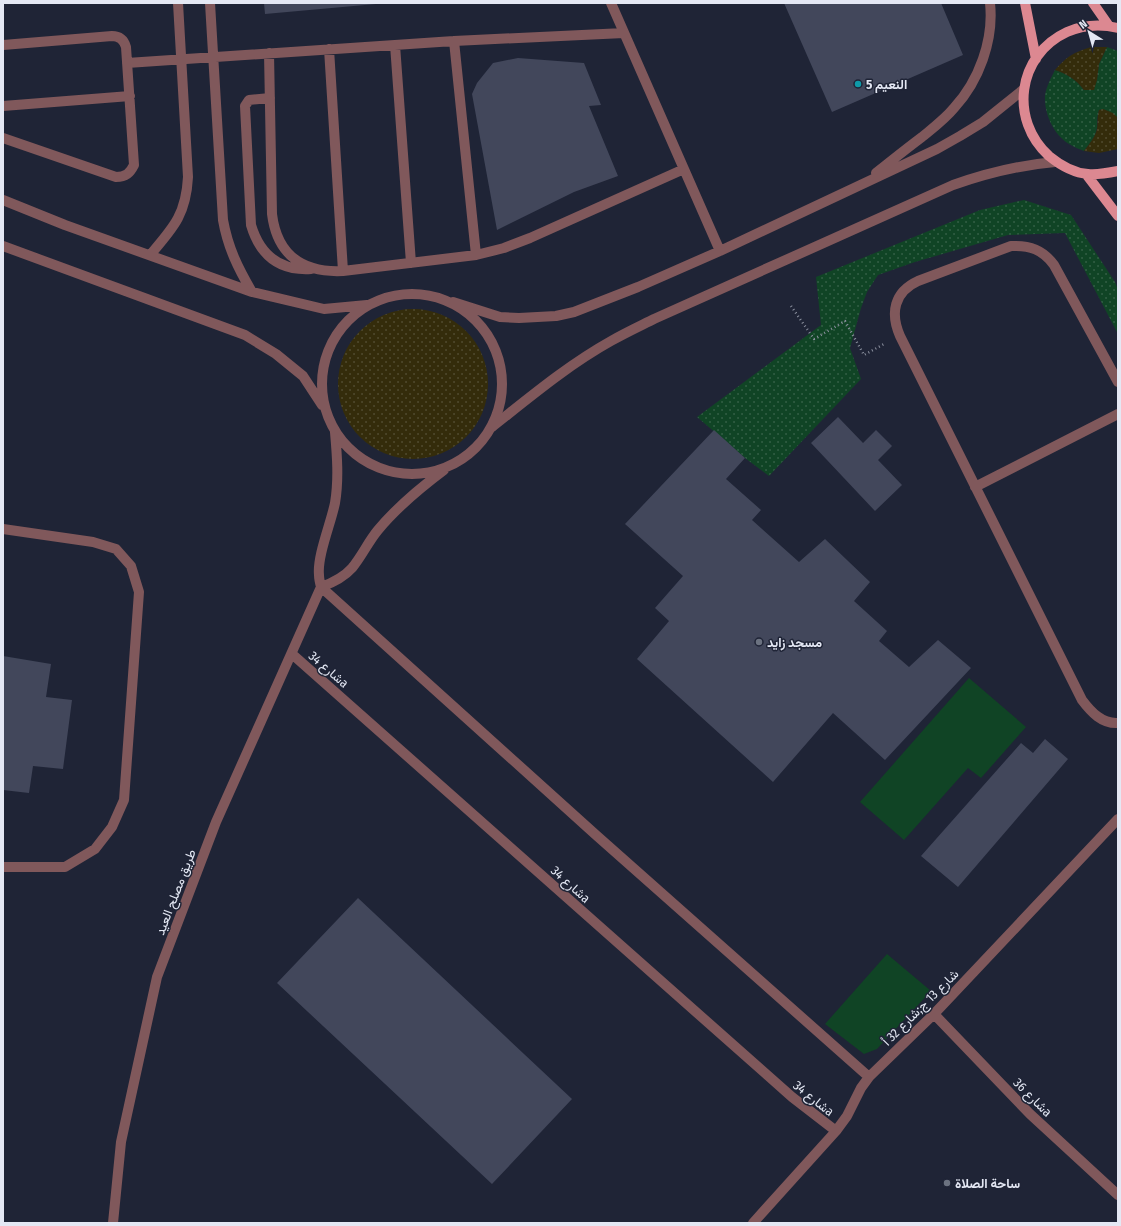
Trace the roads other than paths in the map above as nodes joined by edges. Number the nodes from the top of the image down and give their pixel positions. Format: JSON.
{"nodes":[{"id":1,"x":178,"y":3,"type":"edge"},
{"id":2,"x":210,"y":3,"type":"edge"},
{"id":3,"x":611,"y":3,"type":"edge"},
{"id":4,"x":990,"y":3,"type":"edge"},
{"id":5,"x":1025,"y":3,"type":"edge"},
{"id":6,"x":1093,"y":3,"type":"edge"},
{"id":7,"x":1114,"y":27,"type":"edge"},
{"id":8,"x":624,"y":33,"type":"junction"},
{"id":9,"x":454,"y":41,"type":"junction"},
{"id":10,"x":3,"y":45,"type":"edge"},
{"id":11,"x":395,"y":45,"type":"junction"},
{"id":12,"x":329,"y":49,"type":"junction"},
{"id":13,"x":269,"y":53,"type":"junction"},
{"id":14,"x":213,"y":57,"type":"junction"},
{"id":15,"x":1036,"y":58,"type":"junction"},
{"id":16,"x":182,"y":60,"type":"junction"},
{"id":17,"x":127,"y":64,"type":"junction"},
{"id":18,"x":1024,"y":89,"type":"junction"},
{"id":19,"x":130,"y":96,"type":"junction"},
{"id":20,"x":270,"y":98,"type":"junction"},
{"id":21,"x":3,"y":106,"type":"edge"},
{"id":22,"x":3,"y":138,"type":"edge"},
{"id":23,"x":1055,"y":162,"type":"junction"},
{"id":24,"x":684,"y":168,"type":"junction"},
{"id":25,"x":1118,"y":171,"type":"edge"},
{"id":26,"x":1086,"y":174,"type":"junction"},
{"id":27,"x":861,"y":185,"type":"junction"},
{"id":28,"x":3,"y":200,"type":"edge"},
{"id":29,"x":1118,"y":216,"type":"edge"},
{"id":30,"x":3,"y":246,"type":"edge"},
{"id":31,"x":720,"y":251,"type":"junction"},
{"id":32,"x":150,"y":255,"type":"junction"},
{"id":33,"x":476,"y":255,"type":"junction"},
{"id":34,"x":411,"y":263,"type":"junction"},
{"id":35,"x":314,"y":269,"type":"junction"},
{"id":36,"x":344,"y":271,"type":"junction"},
{"id":37,"x":252,"y":292,"type":"junction"},
{"id":38,"x":453,"y":302,"type":"junction"},
{"id":39,"x":367,"y":305,"type":"junction"},
{"id":40,"x":1118,"y":382,"type":"edge"},
{"id":41,"x":325,"y":410,"type":"junction"},
{"id":42,"x":1118,"y":414,"type":"edge"},
{"id":43,"x":492,"y":427,"type":"junction"},
{"id":44,"x":335,"y":432,"type":"junction"},
{"id":45,"x":449,"y":466,"type":"junction"},
{"id":46,"x":975,"y":487,"type":"junction"},
{"id":47,"x":3,"y":528,"type":"edge"},
{"id":48,"x":321,"y":588,"type":"junction"},
{"id":49,"x":292,"y":654,"type":"junction"},
{"id":50,"x":1118,"y":723,"type":"edge"},
{"id":51,"x":1118,"y":819,"type":"edge"},
{"id":52,"x":3,"y":867,"type":"edge"},
{"id":53,"x":934,"y":1014,"type":"junction"},
{"id":54,"x":869,"y":1077,"type":"junction"},
{"id":55,"x":836,"y":1131,"type":"junction"},
{"id":56,"x":1118,"y":1195,"type":"edge"},
{"id":57,"x":114,"y":1223,"type":"edge"},
{"id":58,"x":754,"y":1223,"type":"edge"}],
"edges":[{"from":1,"to":16,"type":"street"},
{"from":2,"to":14,"type":"street"},
{"from":3,"to":8,"type":"street"},
{"from":4,"to":27,"type":"street"},
{"from":5,"to":15,"type":"main road"},
{"from":6,"to":7,"type":"main road"},
{"from":7,"to":15,"type":"main road"},
{"from":8,"to":9,"type":"street"},
{"from":8,"to":24,"type":"street"},
{"from":9,"to":11,"type":"street"},
{"from":9,"to":33,"type":"street"},
{"from":10,"to":17,"type":"street"},
{"from":11,"to":12,"type":"street"},
{"from":11,"to":34,"type":"street"},
{"from":12,"to":13,"type":"street"},
{"from":12,"to":36,"type":"street"},
{"from":13,"to":14,"type":"street"},
{"from":13,"to":20,"type":"street"},
{"from":14,"to":16,"type":"street"},
{"from":14,"to":37,"type":"street"},
{"from":15,"to":18,"type":"main road"},
{"from":16,"to":17,"type":"street"},
{"from":16,"to":32,"type":"street"},
{"from":17,"to":19,"type":"street"},
{"from":18,"to":23,"type":"main road"},
{"from":18,"to":27,"type":"street"},
{"from":19,"to":21,"type":"street"},
{"from":19,"to":22,"type":"street"},
{"from":20,"to":35,"type":"street"},
{"from":20,"to":35,"type":"street"},
{"from":23,"to":26,"type":"main road"},
{"from":23,"to":43,"type":"street"},
{"from":24,"to":31,"type":"street"},
{"from":24,"to":33,"type":"street"},
{"from":25,"to":26,"type":"main road"},
{"from":26,"to":29,"type":"main road"},
{"from":27,"to":31,"type":"street"},
{"from":28,"to":32,"type":"street"},
{"from":30,"to":41,"type":"street"},
{"from":31,"to":38,"type":"street"},
{"from":32,"to":37,"type":"street"},
{"from":33,"to":34,"type":"street"},
{"from":34,"to":36,"type":"street"},
{"from":35,"to":36,"type":"street"},
{"from":37,"to":39,"type":"street"},
{"from":38,"to":39,"type":"street"},
{"from":38,"to":43,"type":"street"},
{"from":39,"to":41,"type":"street"},
{"from":40,"to":46,"type":"street"},
{"from":41,"to":44,"type":"street"},
{"from":42,"to":46,"type":"street"},
{"from":43,"to":45,"type":"street"},
{"from":44,"to":45,"type":"street"},
{"from":44,"to":48,"type":"street"},
{"from":45,"to":48,"type":"street"},
{"from":46,"to":50,"type":"street"},
{"from":47,"to":52,"type":"street"},
{"from":48,"to":49,"type":"street","name":"طريق مصلح العيد"},
{"from":48,"to":54,"type":"street"},
{"from":49,"to":55,"type":"street","name":"شارع 34a"},
{"from":49,"to":57,"type":"street","name":"طريق مصلح العيد"},
{"from":51,"to":53,"type":"street","name":"شارع 13 ج;شارع 32 أ"},
{"from":53,"to":54,"type":"street","name":"شارع 13 ج;شارع 32 أ"},
{"from":53,"to":56,"type":"street","name":"شارع 36a"},
{"from":54,"to":55,"type":"street","name":"شارع 13 ج;شارع 32 أ"},
{"from":55,"to":58,"type":"street","name":"شارع 13 ج;شارع 32 أ"}]}
